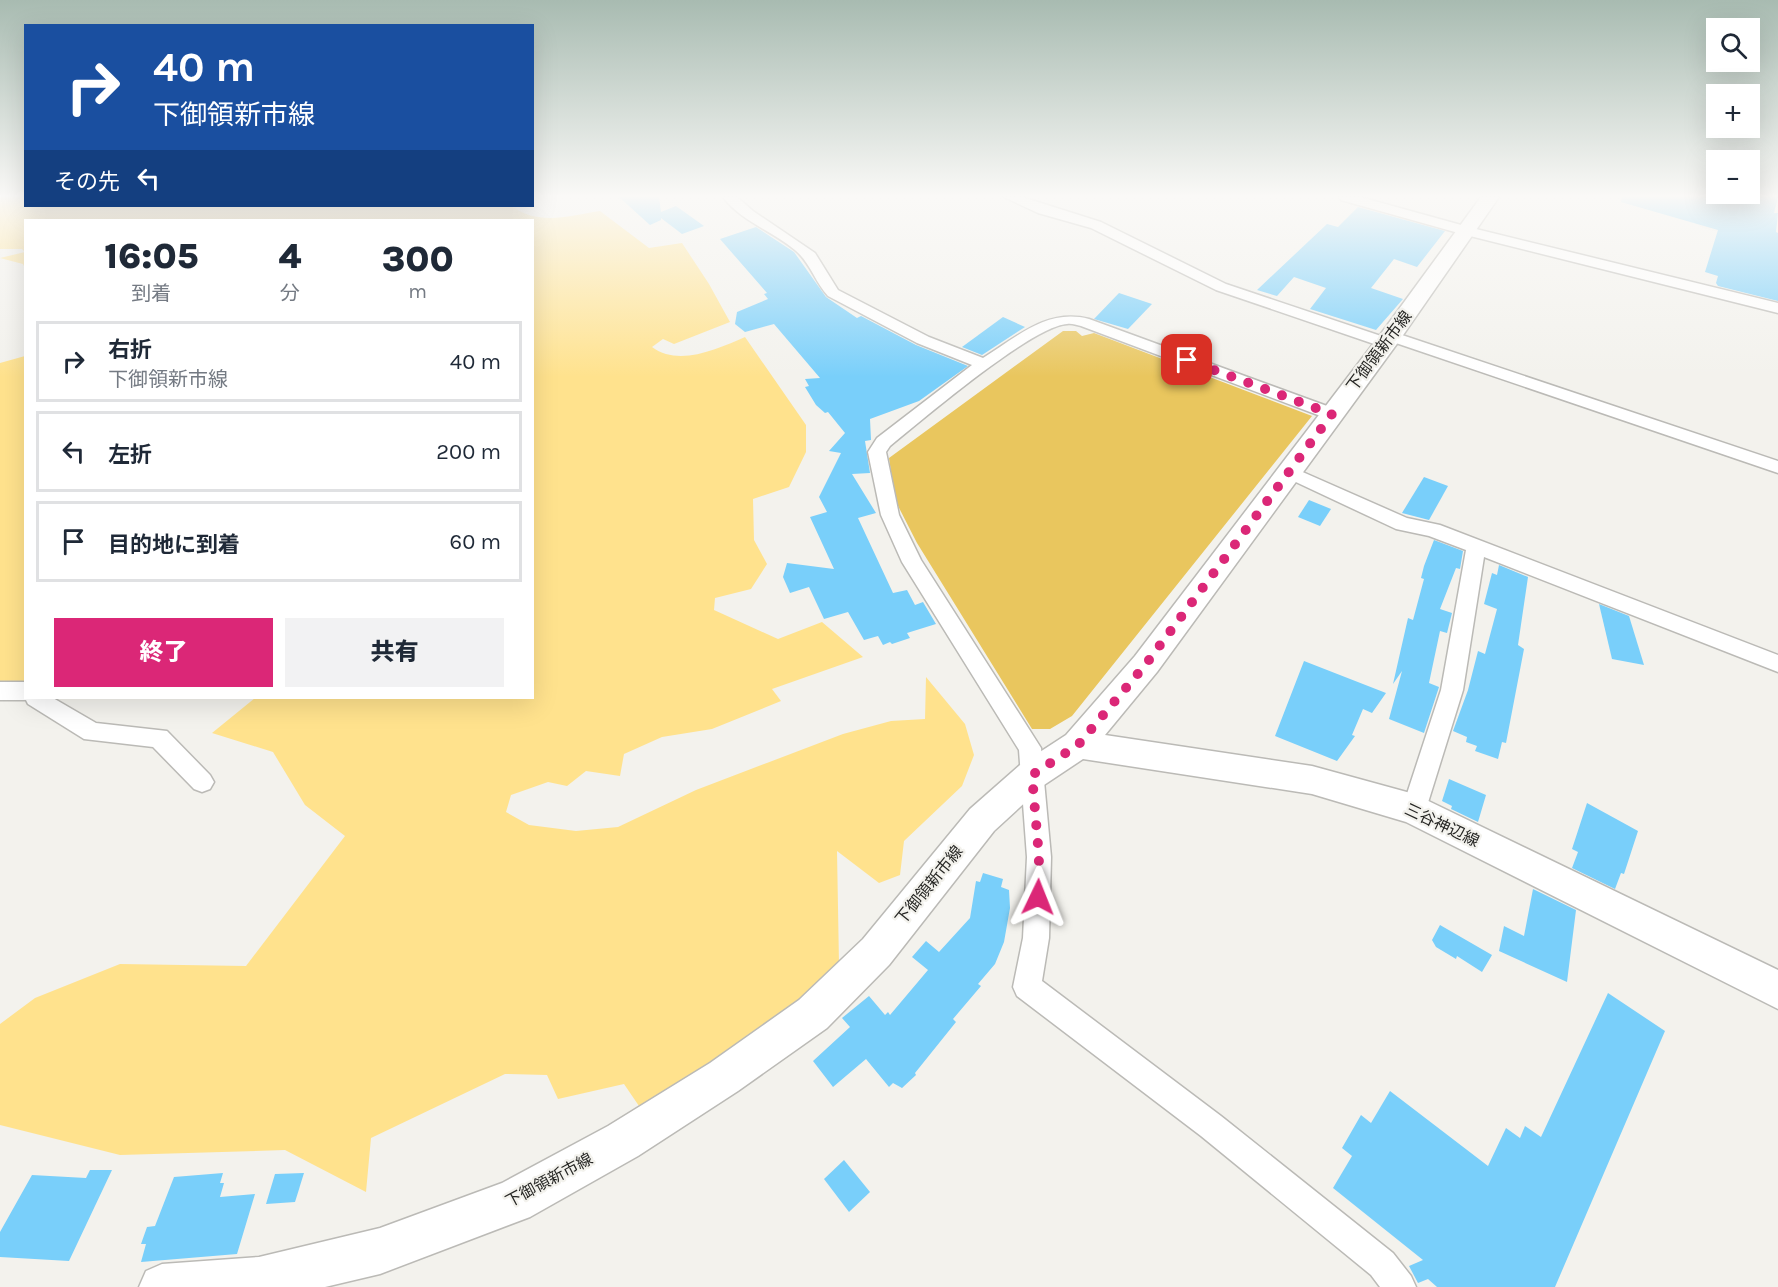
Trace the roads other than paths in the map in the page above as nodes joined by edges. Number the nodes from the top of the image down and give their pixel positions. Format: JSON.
{"nodes":[{"id":1,"x":811,"y":257,"type":"edge"},
{"id":2,"x":1163,"y":257,"type":"edge"},
{"id":3,"x":1448,"y":257,"type":"edge"},
{"id":4,"x":1572,"y":257,"type":"edge"},
{"id":5,"x":1778,"y":308,"type":"edge"},
{"id":6,"x":1388,"y":340,"type":"junction"},
{"id":7,"x":984,"y":364,"type":"junction"},
{"id":8,"x":1332,"y":414,"type":"junction"},
{"id":9,"x":1778,"y":467,"type":"edge"},
{"id":10,"x":1289,"y":472,"type":"junction"},
{"id":11,"x":1476,"y":548,"type":"junction"},
{"id":12,"x":1778,"y":664,"type":"edge"},
{"id":13,"x":0,"y":691,"type":"edge"},
{"id":14,"x":24,"y":691,"type":"edge"},
{"id":15,"x":38,"y":699,"type":"edge"},
{"id":16,"x":1078,"y":745,"type":"junction"},
{"id":17,"x":1032,"y":775,"type":"junction"},
{"id":18,"x":202,"y":782,"type":"dead end"},
{"id":19,"x":1414,"y":809,"type":"junction"},
{"id":20,"x":1778,"y":990,"type":"edge"},
{"id":21,"x":260,"y":1284,"type":"edge"},
{"id":22,"x":162,"y":1287,"type":"edge"},
{"id":23,"x":1400,"y":1287,"type":"edge"}],
"edges":[{"from":1,"to":7,"type":"street"},
{"from":2,"to":6,"type":"street"},
{"from":3,"to":6,"type":"main road","name":"下御領新市線"},
{"from":4,"to":5,"type":"street"},
{"from":6,"to":8,"type":"main road","name":"下御領新市線"},
{"from":6,"to":9,"type":"street"},
{"from":7,"to":8,"type":"street"},
{"from":7,"to":17,"type":"street"},
{"from":8,"to":10,"type":"main road","name":"下御領新市線"},
{"from":10,"to":11,"type":"street"},
{"from":10,"to":16,"type":"main road","name":"下御領新市線"},
{"from":11,"to":12,"type":"street"},
{"from":11,"to":19,"type":"street"},
{"from":13,"to":14,"type":"street"},
{"from":15,"to":18,"type":"street"},
{"from":16,"to":17,"type":"main road","name":"下御領新市線"},
{"from":16,"to":19,"type":"main road","name":"三谷神辺線"},
{"from":17,"to":21,"type":"main road","name":"下御領新市線"},
{"from":17,"to":23,"type":"street"},
{"from":19,"to":20,"type":"main road","name":"三谷神辺線"},
{"from":21,"to":22,"type":"main road","name":"下御領新市線"}]}
